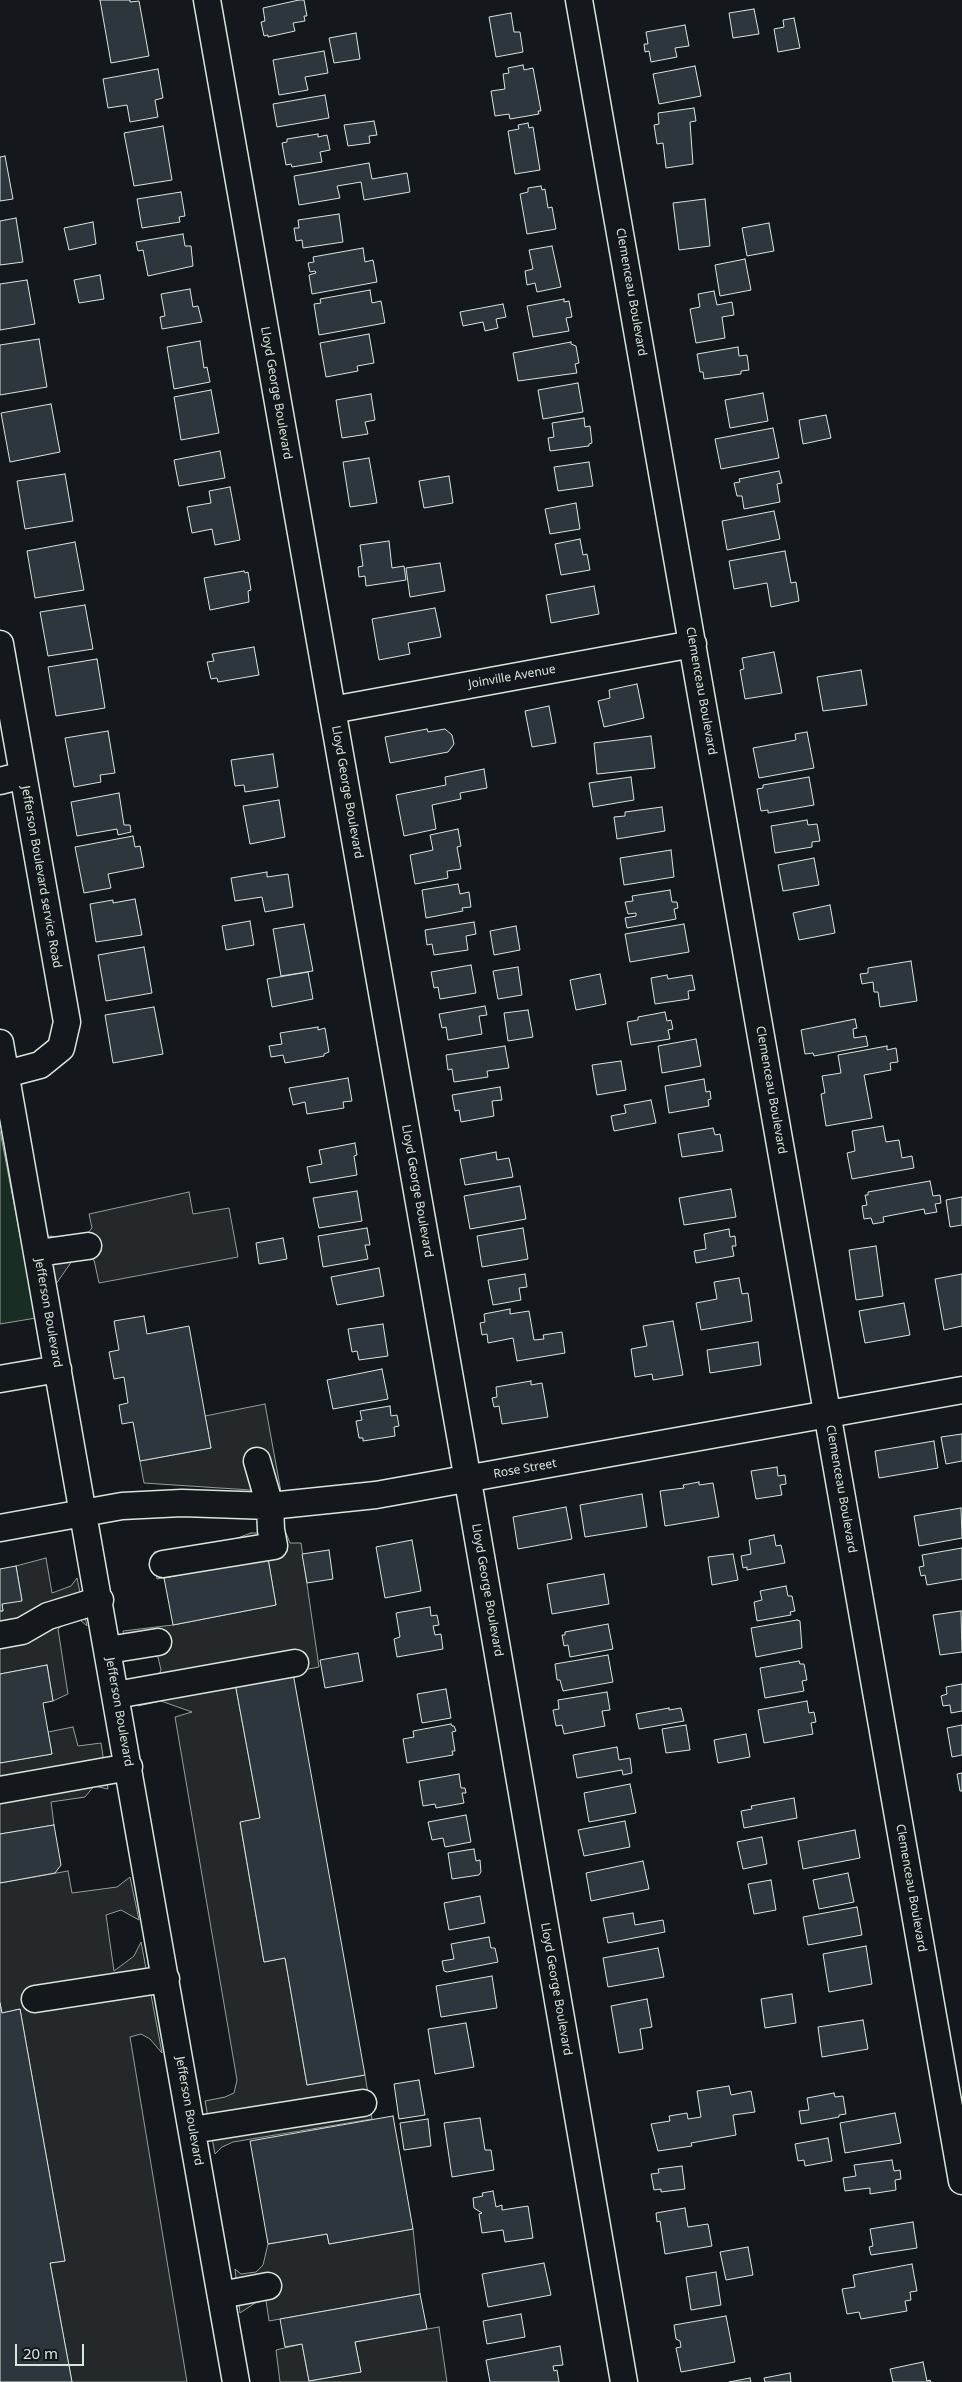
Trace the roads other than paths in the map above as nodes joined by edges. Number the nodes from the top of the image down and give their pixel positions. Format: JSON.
{"nodes":[{"id":1,"x":206,"y":0,"type":"edge"},
{"id":2,"x":579,"y":0,"type":"edge"},
{"id":3,"x":0,"y":644,"type":"edge"},
{"id":4,"x":693,"y":644,"type":"junction"},
{"id":5,"x":332,"y":710,"type":"junction"},
{"id":6,"x":12,"y":778,"type":"edge"},
{"id":7,"x":0,"y":1043,"type":"edge"},
{"id":8,"x":6,"y":1074,"type":"junction"},
{"id":9,"x":88,"y":1246,"type":"dead end"},
{"id":10,"x":38,"y":1253,"type":"junction"},
{"id":11,"x":58,"y":1369,"type":"junction"},
{"id":12,"x":0,"y":1379,"type":"edge"},
{"id":13,"x":962,"y":1390,"type":"edge"},
{"id":14,"x":828,"y":1413,"type":"junction"},
{"id":15,"x":257,"y":1461,"type":"dead end"},
{"id":16,"x":468,"y":1479,"type":"junction"},
{"id":17,"x":270,"y":1506,"type":"junction"},
{"id":18,"x":84,"y":1513,"type":"junction"},
{"id":19,"x":0,"y":1528,"type":"edge"},
{"id":20,"x":163,"y":1564,"type":"dead end"},
{"id":21,"x":100,"y":1600,"type":"junction"},
{"id":22,"x":0,"y":1635,"type":"edge"},
{"id":23,"x":158,"y":1642,"type":"dead end"},
{"id":24,"x":108,"y":1650,"type":"junction"},
{"id":25,"x":296,"y":1663,"type":"dead end"},
{"id":26,"x":116,"y":1695,"type":"junction"},
{"id":27,"x":128,"y":1767,"type":"junction"},
{"id":28,"x":0,"y":1790,"type":"edge"},
{"id":29,"x":166,"y":1979,"type":"junction"},
{"id":30,"x":35,"y":1999,"type":"dead end"},
{"id":31,"x":363,"y":2102,"type":"dead end"},
{"id":32,"x":192,"y":2130,"type":"junction"},
{"id":33,"x":962,"y":2181,"type":"edge"},
{"id":34,"x":268,"y":2286,"type":"dead end"},
{"id":35,"x":221,"y":2295,"type":"junction"},
{"id":36,"x":236,"y":2382,"type":"edge"},
{"id":37,"x":624,"y":2382,"type":"edge"}],
"edges":[{"from":1,"to":5,"type":"street","name":"Lloyd George Boulevard"},
{"from":2,"to":4,"type":"street","name":"Clemenceau Boulevard"},
{"from":3,"to":6,"type":"street","name":"Jefferson Boulevard service Road"},
{"from":4,"to":5,"type":"street","name":"Joinville Avenue"},
{"from":4,"to":14,"type":"street","name":"Clemenceau Boulevard"},
{"from":5,"to":16,"type":"street","name":"Lloyd George Boulevard"},
{"from":6,"to":8,"type":"street","name":"Jefferson Boulevard service Road"},
{"from":7,"to":8,"type":"street","name":"Jefferson Boulevard"},
{"from":8,"to":10,"type":"street","name":"Jefferson Boulevard"},
{"from":9,"to":10,"type":"street"},
{"from":10,"to":11,"type":"street","name":"Jefferson Boulevard"},
{"from":11,"to":12,"type":"street"},
{"from":11,"to":18,"type":"street","name":"Jefferson Boulevard"},
{"from":13,"to":14,"type":"street","name":"Rose Street"},
{"from":14,"to":16,"type":"street","name":"Rose Street"},
{"from":14,"to":33,"type":"street","name":"Clemenceau Boulevard"},
{"from":15,"to":17,"type":"street"},
{"from":16,"to":17,"type":"street","name":"Rose Street"},
{"from":16,"to":37,"type":"street","name":"Lloyd George Boulevard"},
{"from":17,"to":18,"type":"street","name":"Rose Street"},
{"from":17,"to":20,"type":"street"},
{"from":18,"to":19,"type":"street","name":"Rose Street"},
{"from":18,"to":21,"type":"street","name":"Jefferson Boulevard"},
{"from":21,"to":22,"type":"street"},
{"from":21,"to":24,"type":"street","name":"Jefferson Boulevard"},
{"from":23,"to":24,"type":"street"},
{"from":24,"to":26,"type":"street","name":"Jefferson Boulevard"},
{"from":25,"to":26,"type":"street"},
{"from":26,"to":27,"type":"street","name":"Jefferson Boulevard"},
{"from":27,"to":28,"type":"street"},
{"from":27,"to":29,"type":"street","name":"Jefferson Boulevard"},
{"from":29,"to":30,"type":"street"},
{"from":29,"to":32,"type":"street","name":"Jefferson Boulevard"},
{"from":31,"to":32,"type":"street"},
{"from":32,"to":35,"type":"street","name":"Jefferson Boulevard"},
{"from":34,"to":35,"type":"street"},
{"from":35,"to":36,"type":"street","name":"Jefferson Boulevard"}]}
